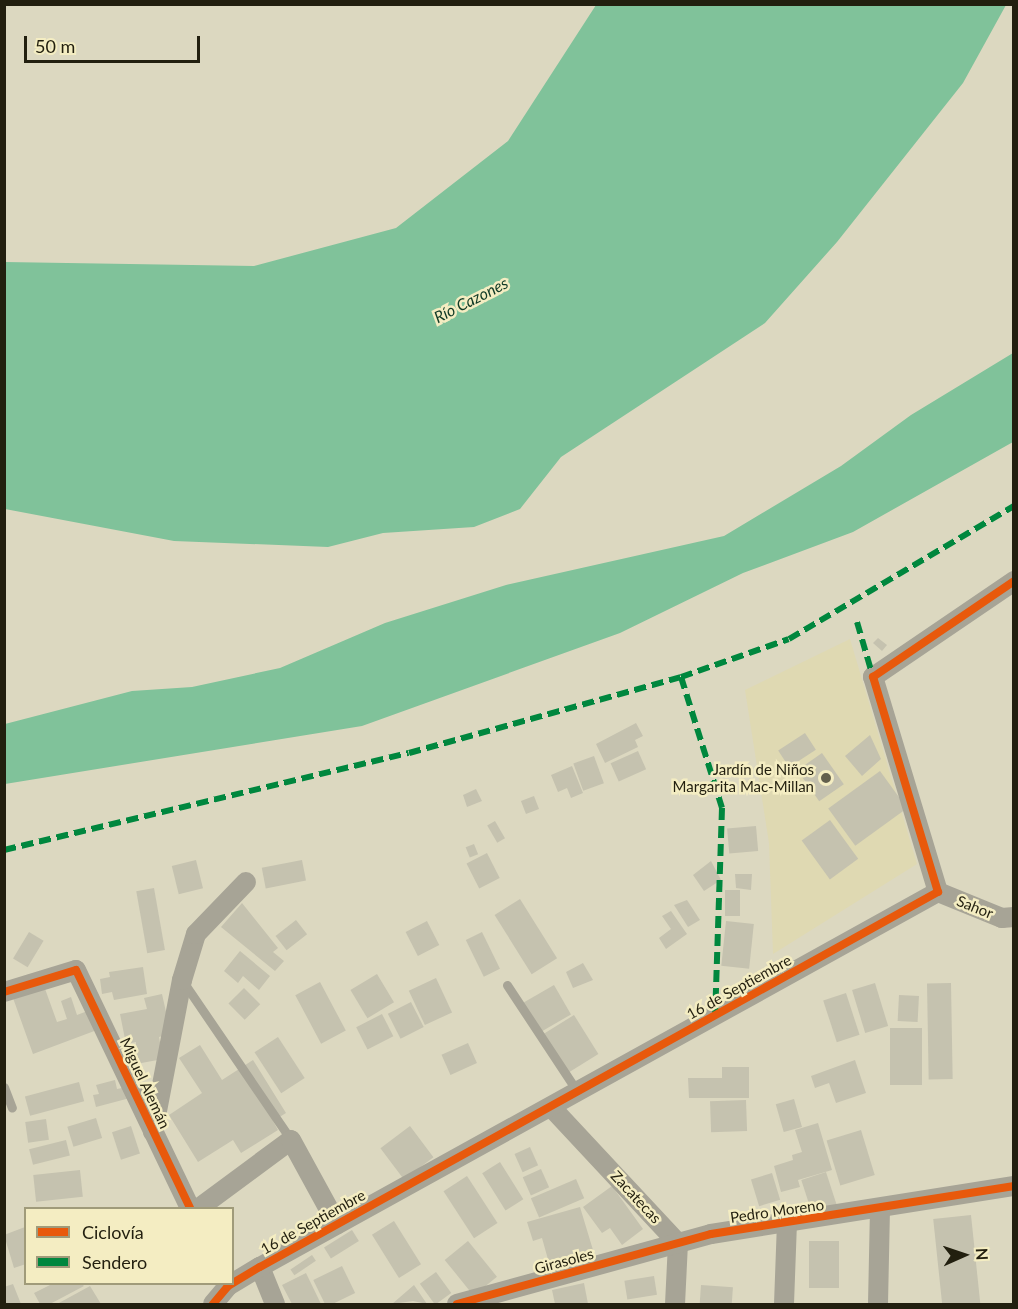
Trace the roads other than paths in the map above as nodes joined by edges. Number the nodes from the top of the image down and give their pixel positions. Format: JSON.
{"nodes":[{"id":1,"x":1014,"y":581,"type":"edge"},
{"id":2,"x":246,"y":882,"type":"dead end"},
{"id":3,"x":938,"y":892,"type":"junction"},
{"id":4,"x":1014,"y":916,"type":"edge"},
{"id":5,"x":182,"y":980,"type":"junction"},
{"id":6,"x":507,"y":985,"type":"dead end"},
{"id":7,"x":4,"y":992,"type":"edge"},
{"id":8,"x":4,"y":1087,"type":"edge"},
{"id":9,"x":577,"y":1091,"type":"junction"},
{"id":10,"x":552,"y":1107,"type":"junction"},
{"id":11,"x":12,"y":1108,"type":"dead end"},
{"id":12,"x":153,"y":1132,"type":"junction"},
{"id":13,"x":291,"y":1140,"type":"junction"},
{"id":14,"x":1014,"y":1186,"type":"edge"},
{"id":15,"x":189,"y":1207,"type":"edge"},
{"id":16,"x":202,"y":1207,"type":"edge"},
{"id":17,"x":879,"y":1209,"type":"junction"},
{"id":18,"x":337,"y":1224,"type":"junction"},
{"id":19,"x":787,"y":1224,"type":"junction"},
{"id":20,"x":678,"y":1243,"type":"junction"},
{"id":21,"x":260,"y":1267,"type":"junction"},
{"id":22,"x":234,"y":1281,"type":"edge"},
{"id":23,"x":227,"y":1285,"type":"edge"},
{"id":24,"x":213,"y":1305,"type":"edge"},
{"id":25,"x":275,"y":1305,"type":"edge"},
{"id":26,"x":457,"y":1305,"type":"edge"},
{"id":27,"x":675,"y":1305,"type":"edge"},
{"id":28,"x":784,"y":1305,"type":"edge"},
{"id":29,"x":878,"y":1305,"type":"edge"}],
"edges":[{"from":1,"to":3,"type":"street"},
{"from":2,"to":5,"type":"street"},
{"from":3,"to":4,"type":"street","name":"Sahor"},
{"from":3,"to":9,"type":"street","name":"16 de Septiembre"},
{"from":5,"to":12,"type":"street"},
{"from":5,"to":13,"type":"lane"},
{"from":6,"to":9,"type":"lane"},
{"from":7,"to":12,"type":"street","name":"Miguel Alemán"},
{"from":8,"to":11,"type":"lane"},
{"from":9,"to":10,"type":"street","name":"16 de Septiembre"},
{"from":10,"to":18,"type":"street","name":"16 de Septiembre"},
{"from":10,"to":20,"type":"street","name":"Zacatecas"},
{"from":12,"to":15,"type":"street","name":"Miguel Alemán"},
{"from":13,"to":16,"type":"street"},
{"from":13,"to":18,"type":"street"},
{"from":14,"to":17,"type":"street"},
{"from":17,"to":19,"type":"street","name":"Pedro Moreno"},
{"from":17,"to":29,"type":"street"},
{"from":18,"to":21,"type":"street","name":"16 de Septiembre"},
{"from":19,"to":20,"type":"street","name":"Pedro Moreno"},
{"from":19,"to":28,"type":"street"},
{"from":20,"to":26,"type":"street","name":"Girasoles"},
{"from":20,"to":27,"type":"street"},
{"from":21,"to":22,"type":"street","name":"16 de Septiembre"},
{"from":21,"to":25,"type":"street"},
{"from":23,"to":24,"type":"street","name":"16 de Septiembre"}]}
